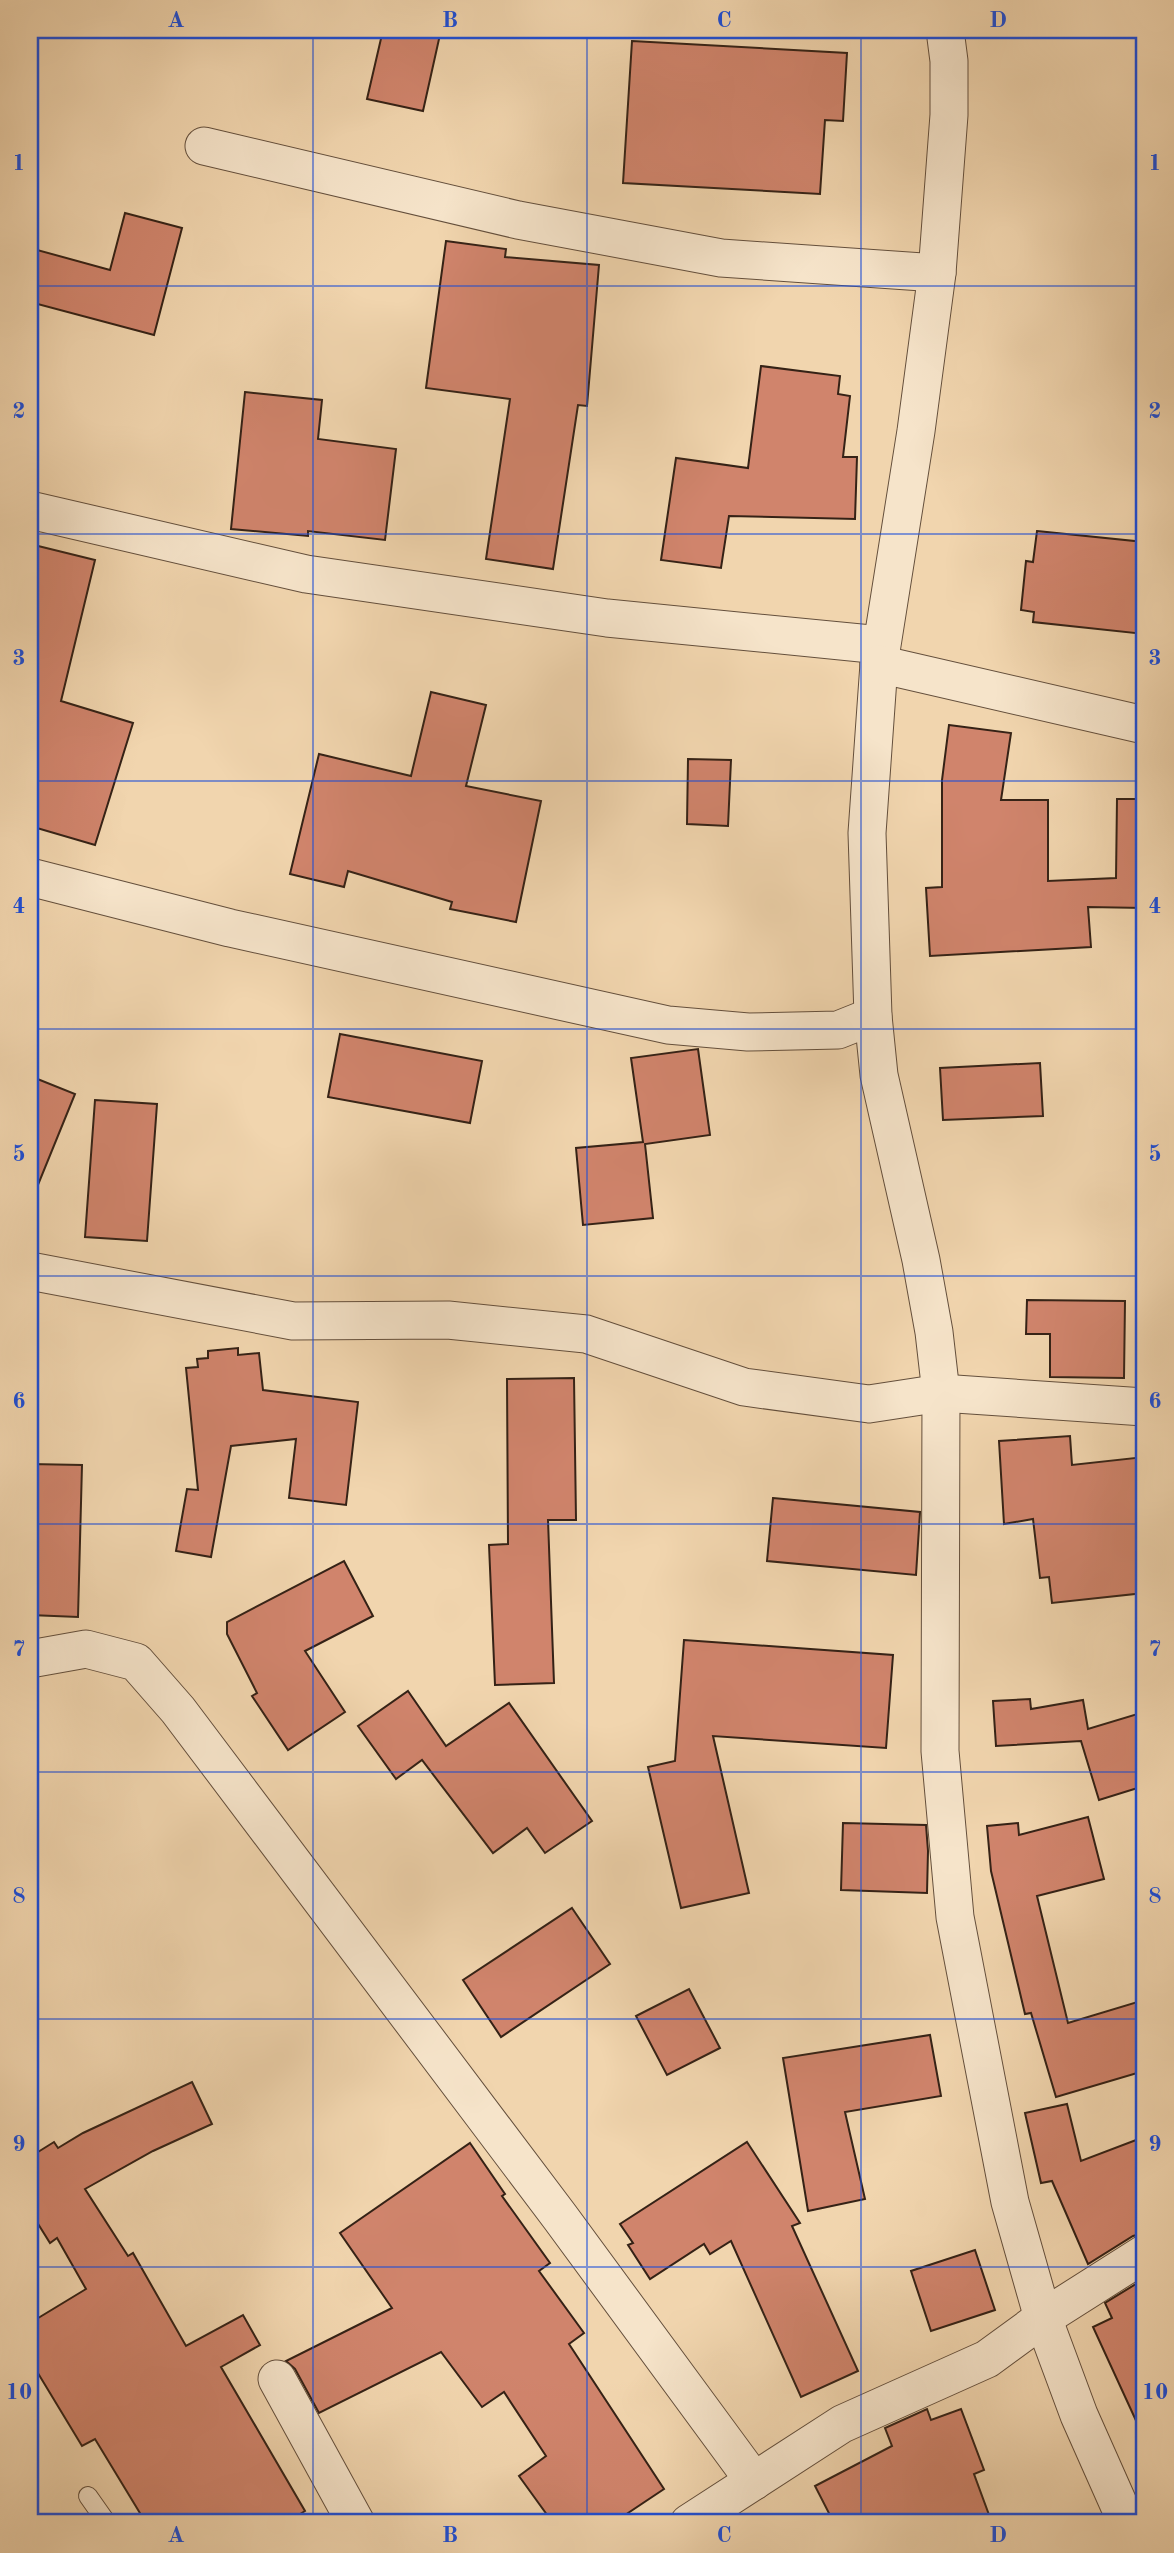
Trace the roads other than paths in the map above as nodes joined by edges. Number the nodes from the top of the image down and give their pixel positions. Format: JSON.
{"nodes":[{"id":1,"x":946,"y":30,"type":"edge"},
{"id":2,"x":204,"y":146,"type":"dead end"},
{"id":3,"x":937,"y":273,"type":"junction"},
{"id":4,"x":30,"y":510,"type":"edge"},
{"id":5,"x":880,"y":655,"type":"junction"},
{"id":6,"x":1144,"y":725,"type":"edge"},
{"id":7,"x":30,"y":877,"type":"edge"},
{"id":8,"x":873,"y":1016,"type":"junction"},
{"id":9,"x":30,"y":1271,"type":"edge"},
{"id":10,"x":941,"y":1393,"type":"junction"},
{"id":11,"x":1144,"y":1407,"type":"edge"},
{"id":12,"x":30,"y":1659,"type":"edge"},
{"id":13,"x":1144,"y":2254,"type":"edge"},
{"id":14,"x":1043,"y":2318,"type":"junction"},
{"id":15,"x":277,"y":2379,"type":"dead end"},
{"id":16,"x":754,"y":2481,"type":"junction"},
{"id":17,"x":88,"y":2496,"type":"dead end"},
{"id":18,"x":107,"y":2523,"type":"edge"},
{"id":19,"x":356,"y":2523,"type":"edge"},
{"id":20,"x":689,"y":2523,"type":"edge"},
{"id":21,"x":1128,"y":2523,"type":"edge"}],
"edges":[{"from":1,"to":3,"type":"street"},
{"from":2,"to":3,"type":"street"},
{"from":3,"to":5,"type":"street"},
{"from":4,"to":5,"type":"street"},
{"from":5,"to":6,"type":"street"},
{"from":5,"to":8,"type":"street"},
{"from":7,"to":8,"type":"street"},
{"from":8,"to":10,"type":"street"},
{"from":9,"to":10,"type":"street"},
{"from":10,"to":11,"type":"street"},
{"from":10,"to":14,"type":"street"},
{"from":12,"to":16,"type":"street"},
{"from":13,"to":14,"type":"street"},
{"from":14,"to":16,"type":"street"},
{"from":14,"to":21,"type":"street"},
{"from":15,"to":19,"type":"street"},
{"from":16,"to":20,"type":"street"},
{"from":17,"to":18,"type":"lane"}]}
